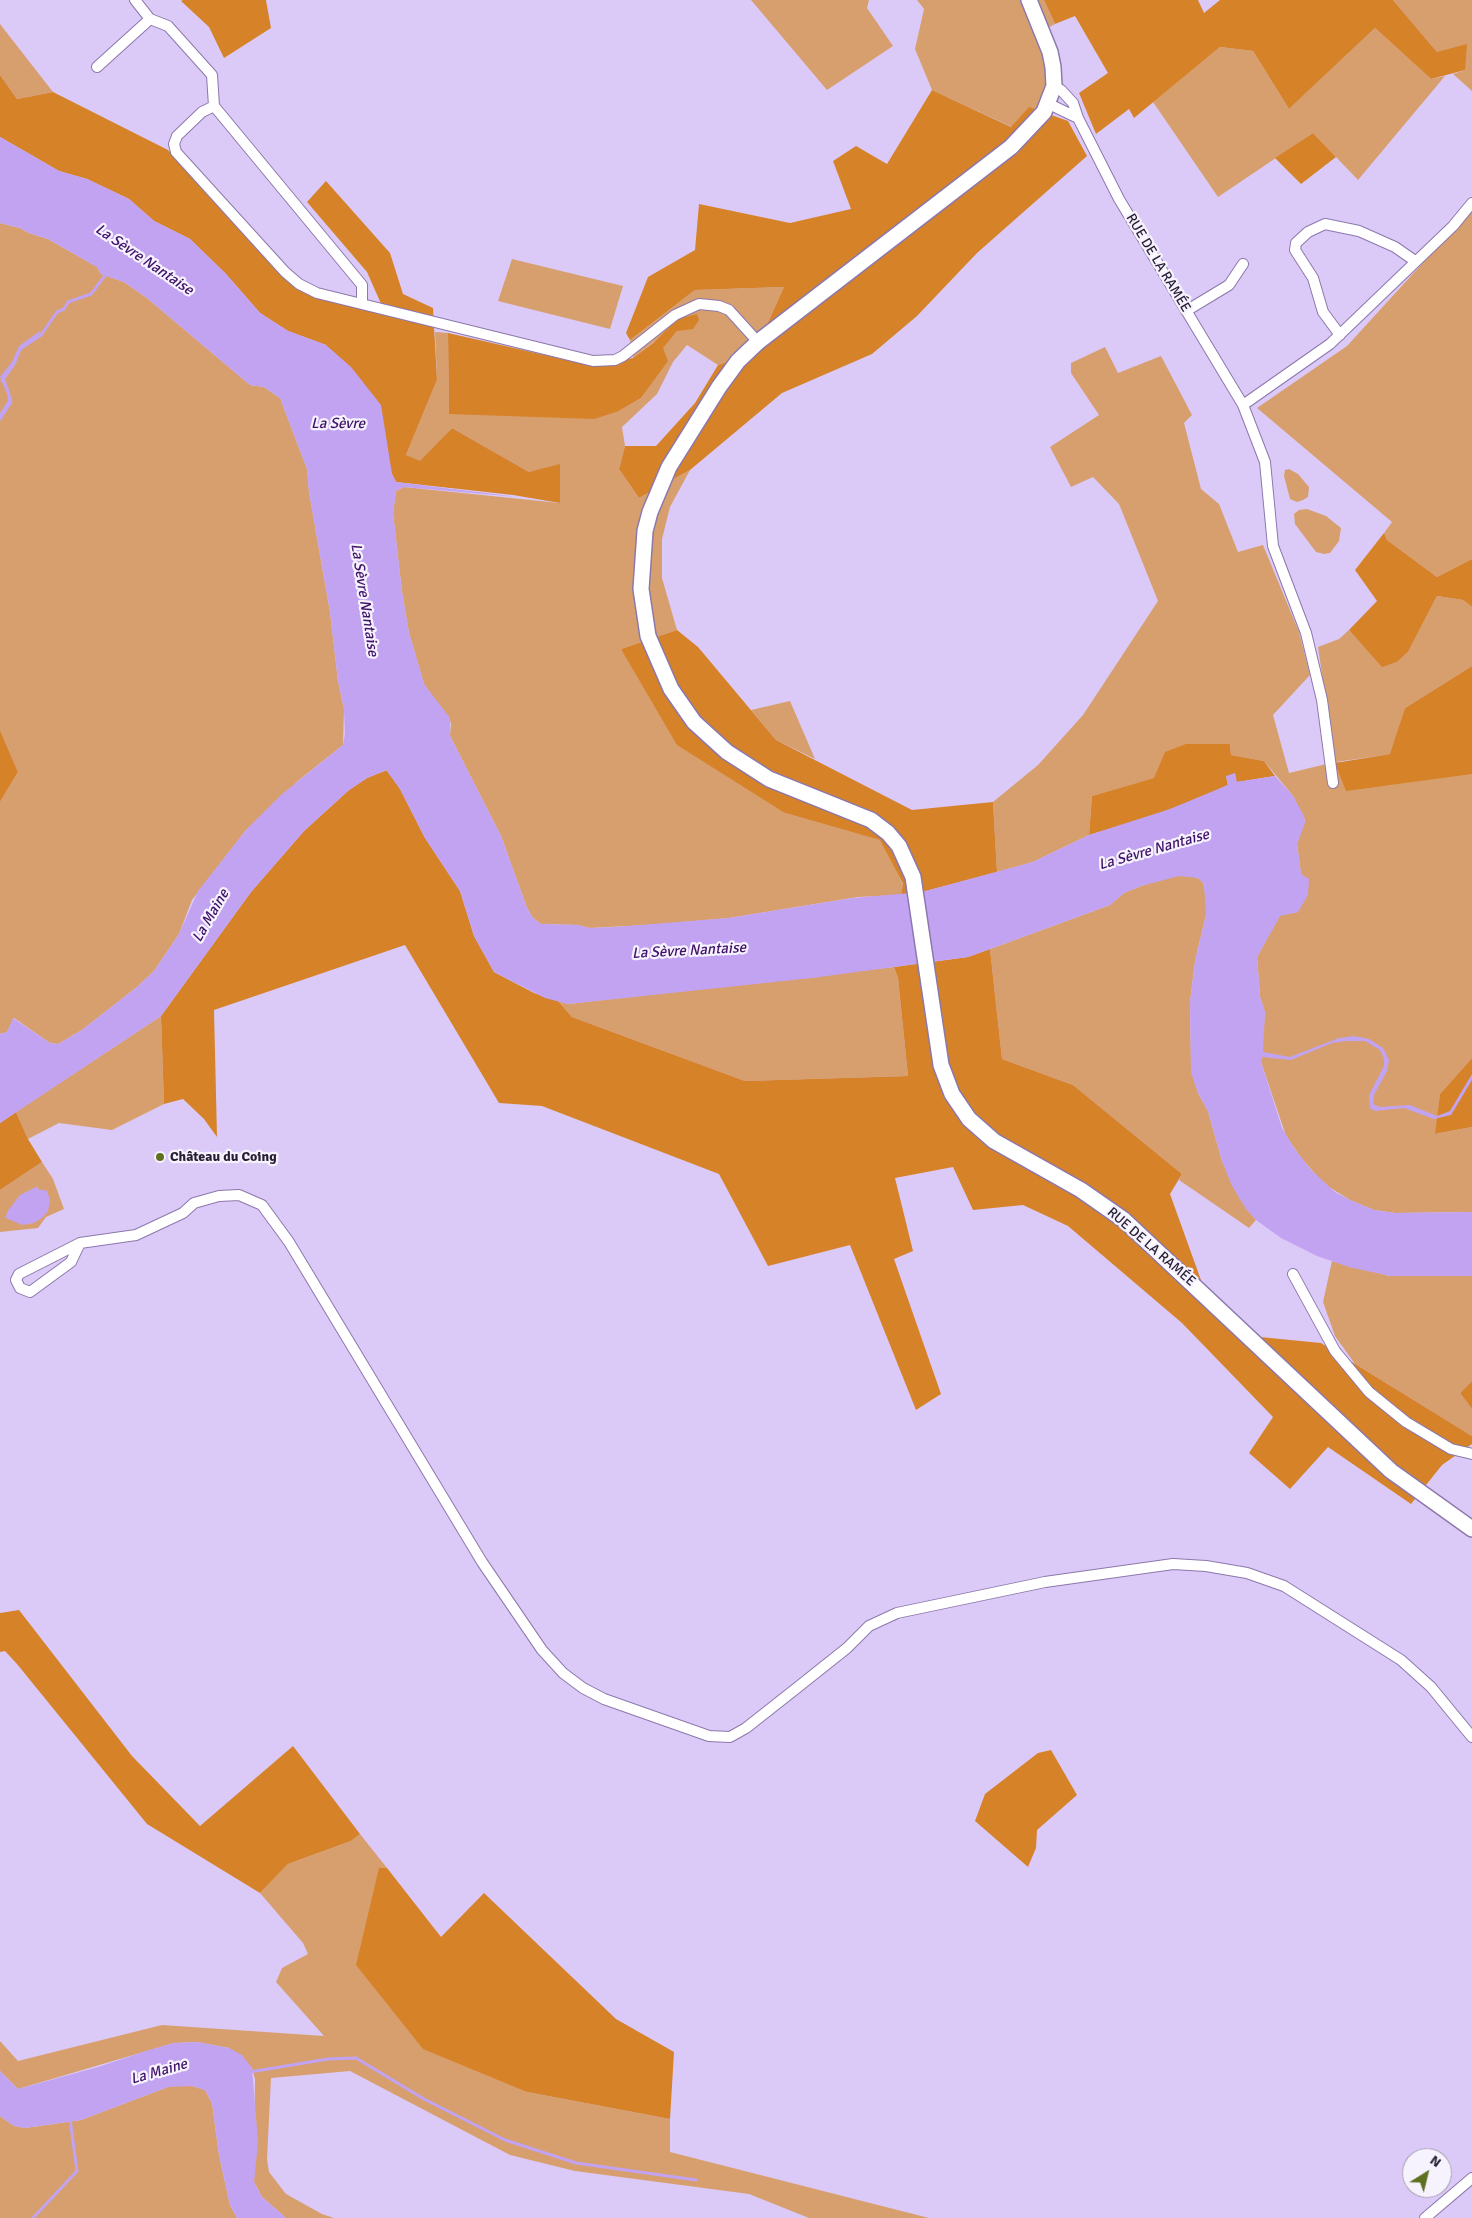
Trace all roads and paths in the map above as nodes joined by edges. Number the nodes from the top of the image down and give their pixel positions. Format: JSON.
{"nodes":[{"id":1,"x":134,"y":0,"type":"edge"},
{"id":2,"x":1029,"y":0,"type":"edge"},
{"id":3,"x":150,"y":20,"type":"junction"},
{"id":4,"x":97,"y":67,"type":"dead end"},
{"id":5,"x":1054,"y":86,"type":"junction"},
{"id":6,"x":1049,"y":104,"type":"junction"},
{"id":7,"x":214,"y":106,"type":"junction"},
{"id":8,"x":1078,"y":118,"type":"junction"},
{"id":9,"x":1472,"y":203,"type":"edge"},
{"id":10,"x":1415,"y":261,"type":"junction"},
{"id":11,"x":1243,"y":264,"type":"dead end"},
{"id":12,"x":362,"y":304,"type":"junction"},
{"id":13,"x":1186,"y":311,"type":"junction"},
{"id":14,"x":1340,"y":334,"type":"junction"},
{"id":15,"x":758,"y":342,"type":"junction"},
{"id":16,"x":1243,"y":405,"type":"junction"},
{"id":17,"x":1334,"y":783,"type":"dead end"},
{"id":18,"x":80,"y":1243,"type":"junction"},
{"id":19,"x":1293,"y":1274,"type":"dead end"},
{"id":20,"x":1472,"y":1454,"type":"edge"},
{"id":21,"x":1472,"y":1529,"type":"edge"},
{"id":22,"x":1472,"y":1737,"type":"edge"},
{"id":23,"x":1472,"y":2178,"type":"edge"},
{"id":24,"x":1425,"y":2218,"type":"edge"}],
"edges":[{"from":1,"to":3,"type":"street"},
{"from":2,"to":5,"type":"main road"},
{"from":3,"to":4,"type":"street"},
{"from":3,"to":7,"type":"street"},
{"from":5,"to":6,"type":"main road"},
{"from":5,"to":8,"type":"street","name":"RUE DE LA RAMÉE"},
{"from":6,"to":8,"type":"street"},
{"from":6,"to":15,"type":"main road","name":"RUE DE LA RAMÉE"},
{"from":7,"to":12,"type":"street"},
{"from":7,"to":12,"type":"street"},
{"from":8,"to":13,"type":"street","name":"RUE DE LA RAMÉE"},
{"from":9,"to":10,"type":"street"},
{"from":10,"to":14,"type":"street"},
{"from":10,"to":14,"type":"street"},
{"from":11,"to":13,"type":"street"},
{"from":12,"to":15,"type":"street"},
{"from":13,"to":16,"type":"street","name":"RUE DE LA RAMÉE"},
{"from":14,"to":16,"type":"street"},
{"from":15,"to":21,"type":"main road","name":"RUE DE LA RAMÉE"},
{"from":16,"to":17,"type":"street","name":"RUE DE LA RAMÉE"},
{"from":18,"to":18,"type":"street"},
{"from":18,"to":22,"type":"street"},
{"from":19,"to":20,"type":"street"},
{"from":23,"to":24,"type":"street"}]}
